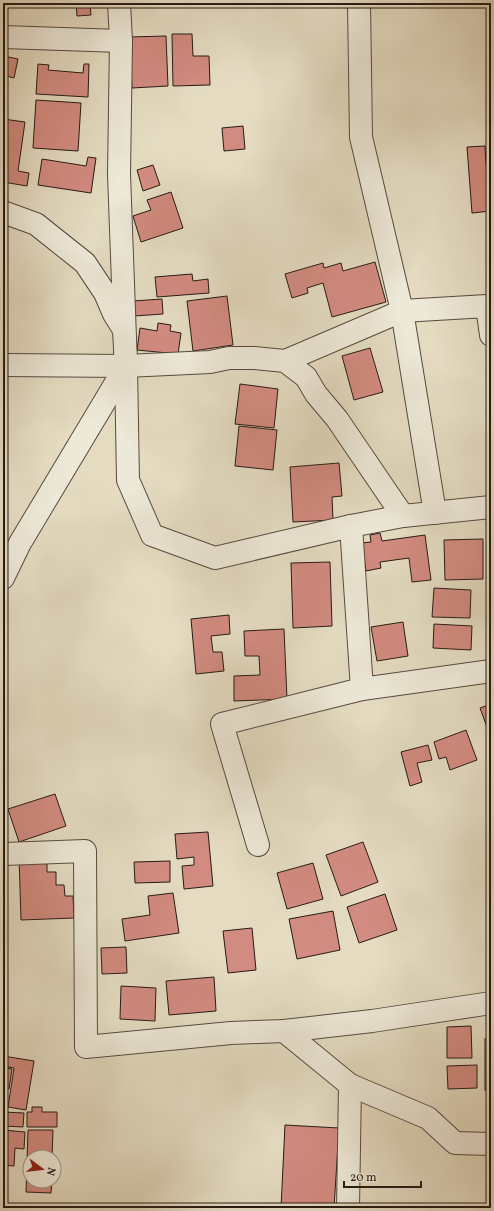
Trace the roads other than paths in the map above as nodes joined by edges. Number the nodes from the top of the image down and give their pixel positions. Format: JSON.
{"nodes":[{"id":1,"x":119,"y":3,"type":"edge"},
{"id":2,"x":359,"y":3,"type":"edge"},
{"id":3,"x":3,"y":37,"type":"edge"},
{"id":4,"x":120,"y":41,"type":"junction"},
{"id":5,"x":3,"y":212,"type":"edge"},
{"id":6,"x":402,"y":311,"type":"junction"},
{"id":7,"x":491,"y":335,"type":"edge"},
{"id":8,"x":285,"y":361,"type":"junction"},
{"id":9,"x":3,"y":365,"type":"edge"},
{"id":10,"x":126,"y":366,"type":"junction"},
{"id":11,"x":491,"y":507,"type":"edge"},
{"id":12,"x":435,"y":513,"type":"junction"},
{"id":13,"x":403,"y":516,"type":"junction"},
{"id":14,"x":351,"y":526,"type":"junction"},
{"id":15,"x":3,"y":578,"type":"edge"},
{"id":16,"x":491,"y":671,"type":"edge"},
{"id":17,"x":362,"y":689,"type":"junction"},
{"id":18,"x":258,"y":845,"type":"dead end"},
{"id":19,"x":4,"y":854,"type":"dead end"},
{"id":20,"x":491,"y":1003,"type":"edge"},
{"id":21,"x":284,"y":1031,"type":"junction"},
{"id":22,"x":350,"y":1085,"type":"junction"},
{"id":23,"x":491,"y":1144,"type":"edge"},
{"id":24,"x":348,"y":1208,"type":"edge"}],
"edges":[{"from":1,"to":4,"type":"street"},
{"from":2,"to":6,"type":"street"},
{"from":3,"to":4,"type":"street"},
{"from":4,"to":10,"type":"street"},
{"from":5,"to":10,"type":"street"},
{"from":6,"to":7,"type":"street"},
{"from":6,"to":8,"type":"street"},
{"from":6,"to":12,"type":"street"},
{"from":8,"to":10,"type":"street"},
{"from":8,"to":13,"type":"street"},
{"from":9,"to":10,"type":"street"},
{"from":10,"to":14,"type":"street"},
{"from":10,"to":15,"type":"street"},
{"from":11,"to":12,"type":"street"},
{"from":12,"to":13,"type":"street"},
{"from":13,"to":14,"type":"street"},
{"from":14,"to":17,"type":"street"},
{"from":16,"to":17,"type":"street"},
{"from":17,"to":18,"type":"street"},
{"from":19,"to":21,"type":"street"},
{"from":20,"to":21,"type":"street"},
{"from":21,"to":22,"type":"street"},
{"from":22,"to":23,"type":"street"},
{"from":22,"to":24,"type":"street"}]}
